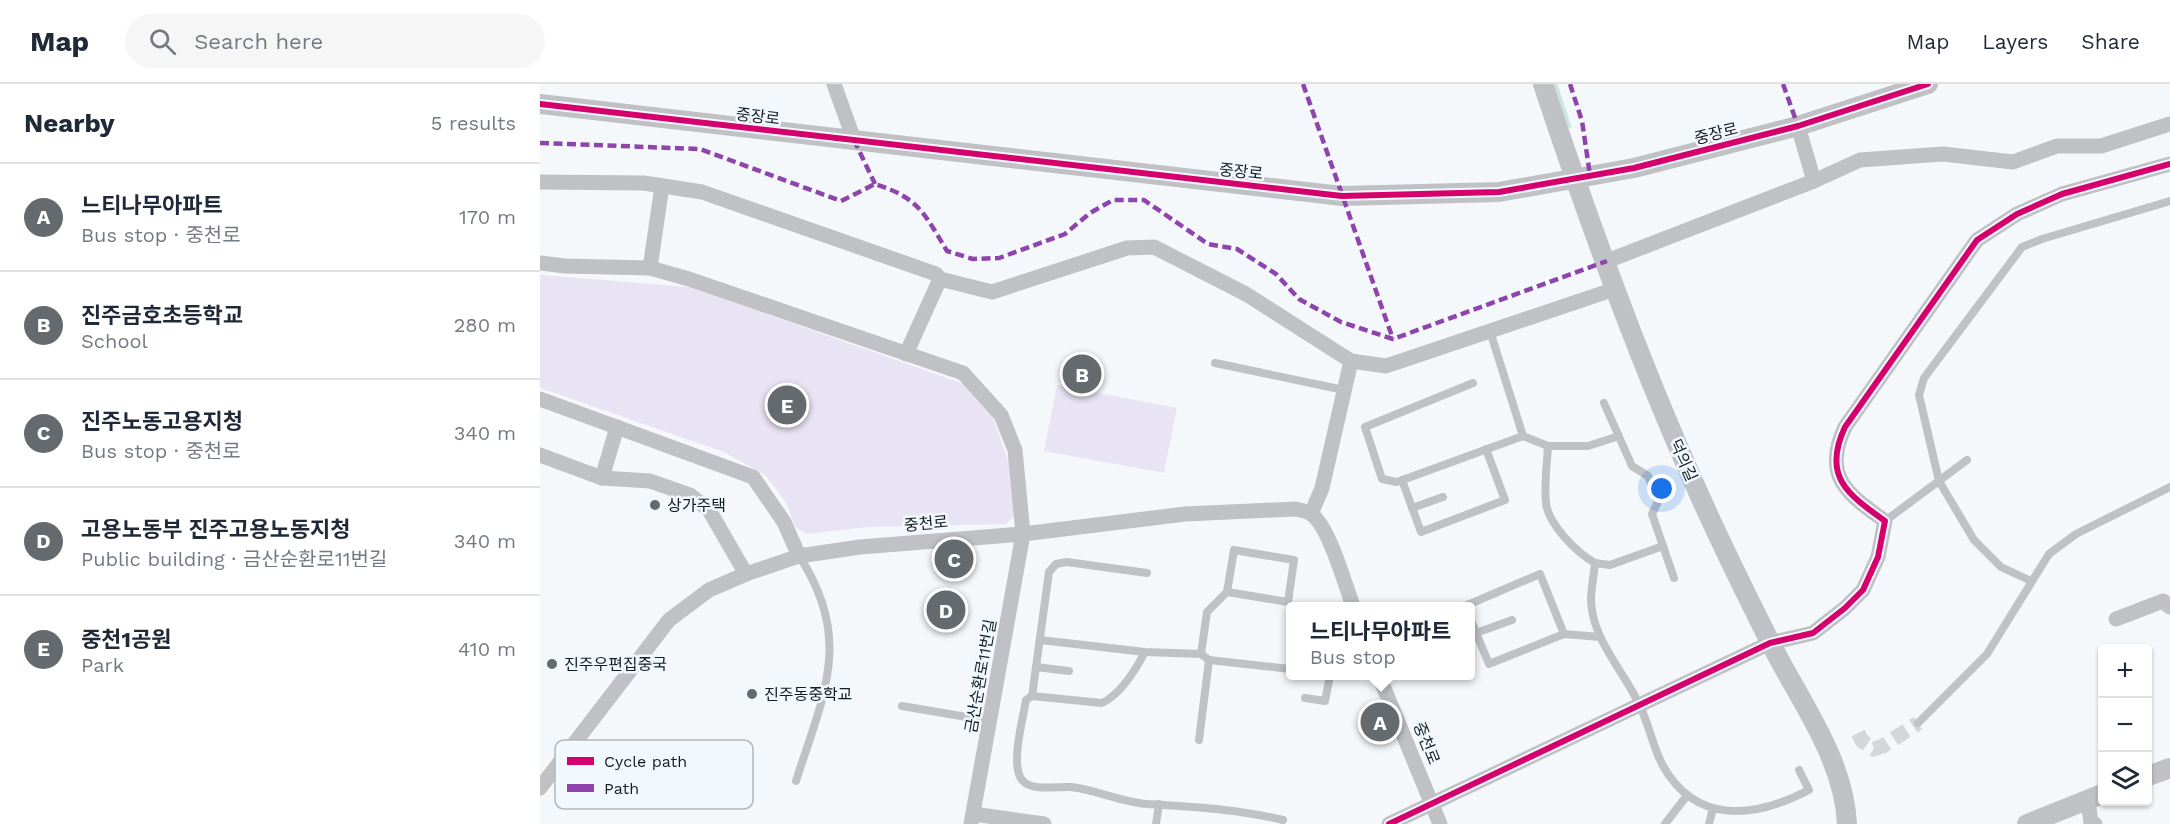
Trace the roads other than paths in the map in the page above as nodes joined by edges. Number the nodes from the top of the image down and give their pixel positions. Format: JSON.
{"nodes":[{"id":1,"x":834,"y":84,"type":"edge"},
{"id":2,"x":1543,"y":84,"type":"edge"},
{"id":3,"x":1928,"y":84,"type":"edge"},
{"id":4,"x":540,"y":104,"type":"edge"},
{"id":5,"x":2170,"y":124,"type":"edge"},
{"id":6,"x":1798,"y":126,"type":"junction"},
{"id":7,"x":854,"y":140,"type":"junction"},
{"id":8,"x":2170,"y":164,"type":"edge"},
{"id":9,"x":1574,"y":177,"type":"junction"},
{"id":10,"x":1814,"y":181,"type":"junction"},
{"id":11,"x":540,"y":182,"type":"edge"},
{"id":12,"x":663,"y":186,"type":"junction"},
{"id":13,"x":2170,"y":201,"type":"edge"},
{"id":14,"x":1607,"y":261,"type":"junction"},
{"id":15,"x":540,"y":263,"type":"edge"},
{"id":16,"x":650,"y":268,"type":"junction"},
{"id":17,"x":940,"y":279,"type":"junction"},
{"id":18,"x":1615,"y":289,"type":"junction"},
{"id":19,"x":1490,"y":331,"type":"junction"},
{"id":20,"x":906,"y":354,"type":"junction"},
{"id":21,"x":1351,"y":361,"type":"junction"},
{"id":22,"x":1215,"y":363,"type":"dead end"},
{"id":23,"x":1473,"y":383,"type":"dead end"},
{"id":24,"x":1344,"y":390,"type":"junction"},
{"id":25,"x":540,"y":399,"type":"edge"},
{"id":26,"x":1604,"y":403,"type":"dead end"},
{"id":27,"x":617,"y":427,"type":"junction"},
{"id":28,"x":1523,"y":436,"type":"junction"},
{"id":29,"x":1619,"y":436,"type":"junction"},
{"id":30,"x":1548,"y":446,"type":"junction"},
{"id":31,"x":1486,"y":449,"type":"junction"},
{"id":32,"x":540,"y":454,"type":"edge"},
{"id":33,"x":1967,"y":460,"type":"dead end"},
{"id":34,"x":602,"y":478,"type":"junction"},
{"id":35,"x":1402,"y":480,"type":"junction"},
{"id":36,"x":1939,"y":481,"type":"junction"},
{"id":37,"x":2170,"y":487,"type":"edge"},
{"id":38,"x":1443,"y":497,"type":"dead end"},
{"id":39,"x":1412,"y":508,"type":"junction"},
{"id":40,"x":1311,"y":514,"type":"junction"},
{"id":41,"x":1885,"y":521,"type":"junction"},
{"id":42,"x":1023,"y":534,"type":"junction"},
{"id":43,"x":1663,"y":546,"type":"junction"},
{"id":44,"x":799,"y":556,"type":"junction"},
{"id":45,"x":1595,"y":563,"type":"junction"},
{"id":46,"x":1147,"y":573,"type":"dead end"},
{"id":47,"x":746,"y":574,"type":"junction"},
{"id":48,"x":1674,"y":578,"type":"dead end"},
{"id":49,"x":2031,"y":581,"type":"junction"},
{"id":50,"x":1227,"y":592,"type":"junction"},
{"id":51,"x":1352,"y":602,"type":"edge"},
{"id":52,"x":1474,"y":602,"type":"edge"},
{"id":53,"x":2170,"y":607,"type":"edge"},
{"id":54,"x":2116,"y":619,"type":"dead end"},
{"id":55,"x":1512,"y":620,"type":"dead end"},
{"id":56,"x":1476,"y":633,"type":"joint"},
{"id":57,"x":1564,"y":634,"type":"junction"},
{"id":58,"x":1600,"y":637,"type":"junction"},
{"id":59,"x":1040,"y":640,"type":"junction"},
{"id":60,"x":1770,"y":643,"type":"junction"},
{"id":61,"x":1145,"y":652,"type":"junction"},
{"id":62,"x":1201,"y":654,"type":"junction"},
{"id":63,"x":1209,"y":660,"type":"junction"},
{"id":64,"x":1036,"y":667,"type":"junction"},
{"id":65,"x":1286,"y":669,"type":"edge"},
{"id":66,"x":1068,"y":671,"type":"dead end"},
{"id":67,"x":1329,"y":680,"type":"edge"},
{"id":68,"x":1381,"y":680,"type":"edge"},
{"id":69,"x":1032,"y":696,"type":"junction"},
{"id":70,"x":1305,"y":698,"type":"dead end"},
{"id":71,"x":902,"y":706,"type":"dead end"},
{"id":72,"x":1640,"y":706,"type":"junction"},
{"id":73,"x":990,"y":722,"type":"junction"},
{"id":74,"x":1918,"y":723,"type":"tunnel mouth"},
{"id":75,"x":577,"y":740,"type":"edge"},
{"id":76,"x":1200,"y":740,"type":"dead end"},
{"id":77,"x":555,"y":768,"type":"edge"},
{"id":78,"x":2170,"y":768,"type":"edge"},
{"id":79,"x":1799,"y":770,"type":"dead end"},
{"id":80,"x":2152,"y":775,"type":"edge"},
{"id":81,"x":796,"y":781,"type":"dead end"},
{"id":82,"x":540,"y":788,"type":"edge"},
{"id":83,"x":2095,"y":797,"type":"edge"},
{"id":84,"x":1685,"y":798,"type":"junction"},
{"id":85,"x":1432,"y":803,"type":"junction"},
{"id":86,"x":1159,"y":804,"type":"junction"},
{"id":87,"x":1712,"y":812,"type":"junction"},
{"id":88,"x":972,"y":819,"type":"edge"},
{"id":89,"x":1283,"y":820,"type":"dead end"},
{"id":90,"x":1044,"y":824,"type":"edge"},
{"id":91,"x":1156,"y":824,"type":"edge"},
{"id":92,"x":1389,"y":824,"type":"edge"},
{"id":93,"x":1440,"y":824,"type":"edge"},
{"id":94,"x":1665,"y":824,"type":"edge"},
{"id":95,"x":1709,"y":824,"type":"edge"},
{"id":96,"x":1847,"y":824,"type":"edge"},
{"id":97,"x":2027,"y":824,"type":"edge"},
{"id":98,"x":2095,"y":824,"type":"edge"}],
"edges":[{"from":1,"to":7,"type":"street"},
{"from":2,"to":9,"type":"street","name":"덕의길"},
{"from":3,"to":6,"type":"street","name":"중장로"},
{"from":4,"to":7,"type":"street","name":"중장로"},
{"from":5,"to":10,"type":"street"},
{"from":6,"to":9,"type":"street","name":"중장로"},
{"from":6,"to":10,"type":"street"},
{"from":7,"to":9,"type":"street","name":"중장로"},
{"from":8,"to":41,"type":"street"},
{"from":9,"to":14,"type":"street","name":"덕의길"},
{"from":10,"to":14,"type":"street"},
{"from":11,"to":12,"type":"street"},
{"from":12,"to":16,"type":"street"},
{"from":12,"to":17,"type":"street"},
{"from":13,"to":36,"type":"lane"},
{"from":14,"to":18,"type":"street","name":"덕의길"},
{"from":15,"to":16,"type":"street","name":"금산순환로11번길"},
{"from":16,"to":20,"type":"street","name":"금산순환로11번길"},
{"from":17,"to":20,"type":"street"},
{"from":17,"to":21,"type":"street"},
{"from":18,"to":19,"type":"street"},
{"from":18,"to":60,"type":"street","name":"덕의길"},
{"from":19,"to":21,"type":"street"},
{"from":19,"to":28,"type":"lane"},
{"from":20,"to":42,"type":"street","name":"금산순환로11번길"},
{"from":21,"to":24,"type":"street"},
{"from":22,"to":24,"type":"lane"},
{"from":23,"to":35,"type":"lane"},
{"from":24,"to":40,"type":"street"},
{"from":25,"to":27,"type":"street"},
{"from":26,"to":29,"type":"lane"},
{"from":27,"to":34,"type":"street"},
{"from":27,"to":44,"type":"street"},
{"from":28,"to":30,"type":"lane"},
{"from":28,"to":31,"type":"lane"},
{"from":29,"to":30,"type":"lane"},
{"from":29,"to":43,"type":"lane"},
{"from":30,"to":45,"type":"lane"},
{"from":31,"to":35,"type":"lane"},
{"from":31,"to":39,"type":"lane"},
{"from":32,"to":34,"type":"street"},
{"from":33,"to":36,"type":"lane"},
{"from":34,"to":47,"type":"street"},
{"from":35,"to":39,"type":"lane"},
{"from":36,"to":41,"type":"lane"},
{"from":36,"to":49,"type":"lane"},
{"from":37,"to":49,"type":"lane"},
{"from":38,"to":39,"type":"lane"},
{"from":40,"to":42,"type":"street","name":"중천로"},
{"from":40,"to":51,"type":"street"},
{"from":41,"to":60,"type":"street"},
{"from":42,"to":44,"type":"street","name":"중천로"},
{"from":42,"to":73,"type":"street","name":"금산순환로11번길"},
{"from":43,"to":45,"type":"lane"},
{"from":43,"to":48,"type":"lane"},
{"from":44,"to":47,"type":"street","name":"중천로"},
{"from":44,"to":81,"type":"lane"},
{"from":45,"to":58,"type":"lane"},
{"from":46,"to":59,"type":"lane"},
{"from":47,"to":75,"type":"street","name":"중천로"},
{"from":49,"to":74,"type":"lane"},
{"from":50,"to":50,"type":"lane"},
{"from":50,"to":62,"type":"lane"},
{"from":52,"to":57,"type":"lane"},
{"from":53,"to":54,"type":"street"},
{"from":55,"to":56,"type":"lane"},
{"from":56,"to":57,"type":"lane"},
{"from":57,"to":58,"type":"lane"},
{"from":58,"to":72,"type":"lane"},
{"from":59,"to":61,"type":"lane"},
{"from":59,"to":64,"type":"lane"},
{"from":60,"to":72,"type":"street"},
{"from":60,"to":96,"type":"street","name":"덕의길"},
{"from":61,"to":62,"type":"lane"},
{"from":61,"to":69,"type":"lane"},
{"from":62,"to":63,"type":"lane"},
{"from":63,"to":65,"type":"lane"},
{"from":63,"to":76,"type":"lane"},
{"from":64,"to":66,"type":"lane"},
{"from":64,"to":69,"type":"lane"},
{"from":67,"to":70,"type":"lane"},
{"from":68,"to":85,"type":"street","name":"중천로"},
{"from":69,"to":86,"type":"lane"},
{"from":71,"to":73,"type":"lane"},
{"from":72,"to":84,"type":"lane"},
{"from":72,"to":85,"type":"street"},
{"from":73,"to":88,"type":"street","name":"금산순환로11번길"},
{"from":77,"to":82,"type":"street","name":"중천로"},
{"from":78,"to":80,"type":"street"},
{"from":79,"to":87,"type":"lane"},
{"from":83,"to":97,"type":"street"},
{"from":83,"to":98,"type":"street"},
{"from":84,"to":87,"type":"lane"},
{"from":84,"to":94,"type":"lane"},
{"from":85,"to":92,"type":"street"},
{"from":85,"to":93,"type":"street","name":"중천로"},
{"from":86,"to":89,"type":"lane"},
{"from":86,"to":91,"type":"lane"},
{"from":87,"to":95,"type":"lane"},
{"from":88,"to":90,"type":"street"}]}
